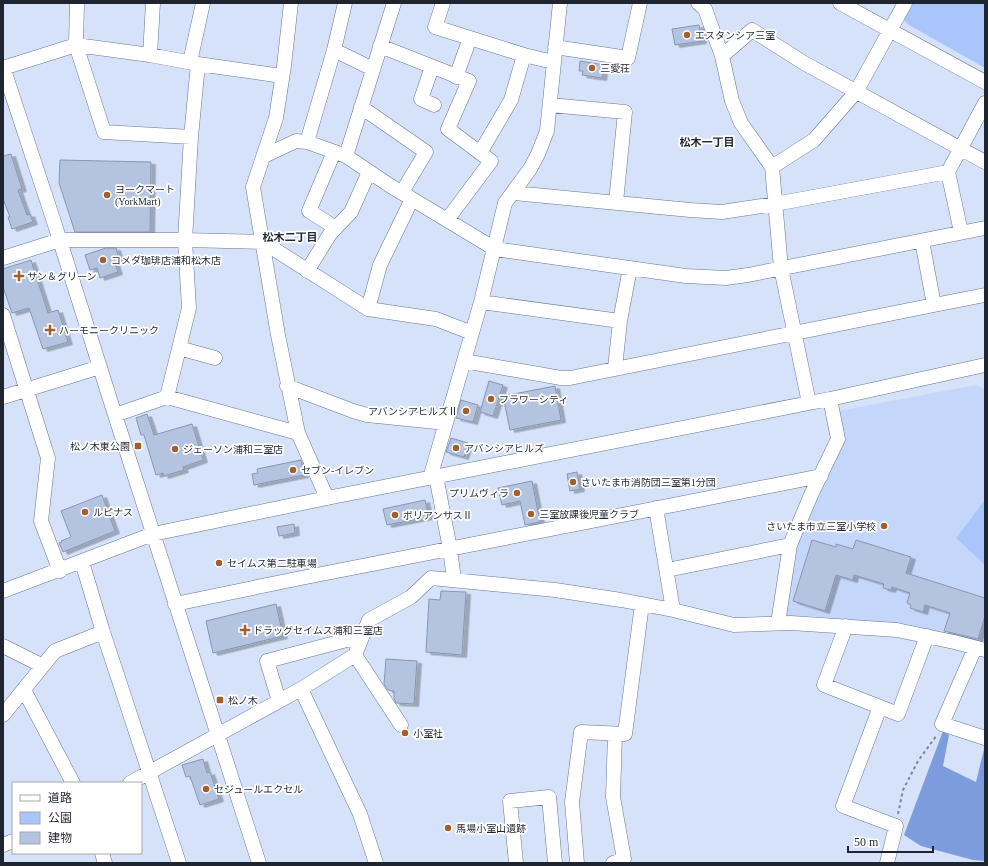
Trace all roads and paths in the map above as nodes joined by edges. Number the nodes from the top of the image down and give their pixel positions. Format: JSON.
{"nodes":[{"id":1,"x":77,"y":3,"type":"edge"},
{"id":2,"x":153,"y":3,"type":"edge"},
{"id":3,"x":203,"y":3,"type":"edge"},
{"id":4,"x":291,"y":3,"type":"edge"},
{"id":5,"x":345,"y":3,"type":"edge"},
{"id":6,"x":394,"y":3,"type":"edge"},
{"id":7,"x":443,"y":3,"type":"edge"},
{"id":8,"x":560,"y":3,"type":"edge"},
{"id":9,"x":640,"y":3,"type":"edge"},
{"id":10,"x":698,"y":3,"type":"edge"},
{"id":11,"x":840,"y":3,"type":"edge"},
{"id":12,"x":905,"y":3,"type":"edge"},
{"id":13,"x":890,"y":31,"type":"junction"},
{"id":14,"x":470,"y":38,"type":"junction"},
{"id":15,"x":76,"y":45,"type":"junction"},
{"id":16,"x":380,"y":46,"type":"junction"},
{"id":17,"x":555,"y":47,"type":"junction"},
{"id":18,"x":334,"y":50,"type":"junction"},
{"id":19,"x":150,"y":55,"type":"junction"},
{"id":20,"x":524,"y":55,"type":"junction"},
{"id":21,"x":722,"y":56,"type":"junction"},
{"id":22,"x":554,"y":62,"type":"junction"},
{"id":23,"x":194,"y":63,"type":"junction"},
{"id":24,"x":3,"y":67,"type":"edge"},
{"id":25,"x":432,"y":67,"type":"junction"},
{"id":26,"x":373,"y":69,"type":"junction"},
{"id":27,"x":282,"y":76,"type":"junction"},
{"id":28,"x":456,"y":76,"type":"junction"},
{"id":29,"x":985,"y":82,"type":"edge"},
{"id":30,"x":856,"y":92,"type":"junction"},
{"id":31,"x":985,"y":103,"type":"edge"},
{"id":32,"x":434,"y":105,"type":"dead end"},
{"id":33,"x":550,"y":105,"type":"junction"},
{"id":34,"x":361,"y":107,"type":"junction"},
{"id":35,"x":191,"y":137,"type":"junction"},
{"id":36,"x":307,"y":142,"type":"junction"},
{"id":37,"x":960,"y":148,"type":"junction"},
{"id":38,"x":480,"y":153,"type":"junction"},
{"id":39,"x":340,"y":154,"type":"junction"},
{"id":40,"x":264,"y":156,"type":"junction"},
{"id":41,"x":985,"y":162,"type":"edge"},
{"id":42,"x":772,"y":167,"type":"junction"},
{"id":43,"x":369,"y":172,"type":"junction"},
{"id":44,"x":948,"y":172,"type":"junction"},
{"id":45,"x":514,"y":193,"type":"junction"},
{"id":46,"x":407,"y":196,"type":"junction"},
{"id":47,"x":616,"y":202,"type":"junction"},
{"id":48,"x":775,"y":204,"type":"junction"},
{"id":49,"x":447,"y":220,"type":"junction"},
{"id":50,"x":336,"y":228,"type":"junction"},
{"id":51,"x":985,"y":228,"type":"edge"},
{"id":52,"x":961,"y":232,"type":"junction"},
{"id":53,"x":60,"y":240,"type":"junction"},
{"id":54,"x":185,"y":240,"type":"junction"},
{"id":55,"x":922,"y":241,"type":"junction"},
{"id":56,"x":263,"y":242,"type":"junction"},
{"id":57,"x":495,"y":249,"type":"junction"},
{"id":58,"x":3,"y":258,"type":"edge"},
{"id":59,"x":630,"y":268,"type":"junction"},
{"id":60,"x":782,"y":268,"type":"junction"},
{"id":61,"x":307,"y":271,"type":"junction"},
{"id":62,"x":985,"y":295,"type":"edge"},
{"id":63,"x":481,"y":302,"type":"junction"},
{"id":64,"x":934,"y":305,"type":"junction"},
{"id":65,"x":368,"y":309,"type":"junction"},
{"id":66,"x":3,"y":315,"type":"edge"},
{"id":67,"x":620,"y":321,"type":"junction"},
{"id":68,"x":472,"y":333,"type":"junction"},
{"id":69,"x":794,"y":333,"type":"junction"},
{"id":70,"x":179,"y":348,"type":"junction"},
{"id":71,"x":215,"y":358,"type":"dead end"},
{"id":72,"x":464,"y":361,"type":"junction"},
{"id":73,"x":985,"y":365,"type":"edge"},
{"id":74,"x":100,"y":367,"type":"junction"},
{"id":75,"x":615,"y":368,"type":"junction"},
{"id":76,"x":287,"y":386,"type":"junction"},
{"id":77,"x":27,"y":390,"type":"junction"},
{"id":78,"x":3,"y":397,"type":"edge"},
{"id":79,"x":167,"y":397,"type":"junction"},
{"id":80,"x":830,"y":399,"type":"junction"},
{"id":81,"x":809,"y":402,"type":"junction"},
{"id":82,"x":114,"y":414,"type":"junction"},
{"id":83,"x":446,"y":423,"type":"junction"},
{"id":84,"x":298,"y":433,"type":"junction"},
{"id":85,"x":821,"y":476,"type":"junction"},
{"id":86,"x":433,"y":477,"type":"junction"},
{"id":87,"x":327,"y":498,"type":"junction"},
{"id":88,"x":656,"y":508,"type":"junction"},
{"id":89,"x":154,"y":534,"type":"junction"},
{"id":90,"x":790,"y":545,"type":"junction"},
{"id":91,"x":450,"y":549,"type":"junction"},
{"id":92,"x":82,"y":562,"type":"junction"},
{"id":93,"x":60,"y":570,"type":"junction"},
{"id":94,"x":666,"y":570,"type":"junction"},
{"id":95,"x":454,"y":580,"type":"junction"},
{"id":96,"x":3,"y":591,"type":"edge"},
{"id":97,"x":176,"y":604,"type":"junction"},
{"id":98,"x":642,"y":604,"type":"junction"},
{"id":99,"x":674,"y":610,"type":"junction"},
{"id":100,"x":778,"y":623,"type":"junction"},
{"id":101,"x":846,"y":626,"type":"junction"},
{"id":102,"x":103,"y":632,"type":"junction"},
{"id":103,"x":362,"y":636,"type":"junction"},
{"id":104,"x":927,"y":636,"type":"junction"},
{"id":105,"x":3,"y":646,"type":"edge"},
{"id":106,"x":980,"y":649,"type":"edge"},
{"id":107,"x":355,"y":655,"type":"junction"},
{"id":108,"x":43,"y":666,"type":"junction"},
{"id":109,"x":301,"y":689,"type":"junction"},
{"id":110,"x":24,"y":690,"type":"junction"},
{"id":111,"x":279,"y":701,"type":"junction"},
{"id":112,"x":880,"y":707,"type":"junction"},
{"id":113,"x":4,"y":711,"type":"edge"},
{"id":114,"x":942,"y":724,"type":"junction"},
{"id":115,"x":401,"y":725,"type":"dead end"},
{"id":116,"x":616,"y":734,"type":"junction"},
{"id":117,"x":218,"y":735,"type":"junction"},
{"id":118,"x":985,"y":738,"type":"edge"},
{"id":119,"x":150,"y":773,"type":"junction"},
{"id":120,"x":73,"y":782,"type":"edge"},
{"id":121,"x":132,"y":782,"type":"edge"},
{"id":122,"x":896,"y":826,"type":"junction"},
{"id":123,"x":179,"y":863,"type":"edge"},
{"id":124,"x":259,"y":863,"type":"edge"},
{"id":125,"x":376,"y":863,"type":"edge"},
{"id":126,"x":516,"y":863,"type":"edge"},
{"id":127,"x":555,"y":863,"type":"edge"},
{"id":128,"x":577,"y":863,"type":"edge"},
{"id":129,"x":612,"y":863,"type":"edge"},
{"id":130,"x":887,"y":863,"type":"edge"}],
"edges":[{"from":1,"to":15,"type":"street"},
{"from":2,"to":19,"type":"street"},
{"from":3,"to":23,"type":"street"},
{"from":4,"to":27,"type":"street"},
{"from":5,"to":18,"type":"street"},
{"from":6,"to":16,"type":"street"},
{"from":7,"to":14,"type":"street"},
{"from":8,"to":17,"type":"street"},
{"from":9,"to":17,"type":"street"},
{"from":10,"to":21,"type":"street"},
{"from":11,"to":13,"type":"street"},
{"from":12,"to":13,"type":"street"},
{"from":13,"to":29,"type":"street"},
{"from":13,"to":30,"type":"street"},
{"from":14,"to":20,"type":"street"},
{"from":14,"to":28,"type":"street"},
{"from":15,"to":19,"type":"street"},
{"from":15,"to":24,"type":"street"},
{"from":15,"to":35,"type":"street"},
{"from":16,"to":25,"type":"street"},
{"from":16,"to":26,"type":"street"},
{"from":17,"to":22,"type":"street"},
{"from":18,"to":26,"type":"street"},
{"from":18,"to":36,"type":"street"},
{"from":19,"to":23,"type":"street"},
{"from":20,"to":22,"type":"street"},
{"from":20,"to":38,"type":"street"},
{"from":21,"to":30,"type":"street"},
{"from":21,"to":42,"type":"street"},
{"from":22,"to":33,"type":"street"},
{"from":23,"to":27,"type":"street"},
{"from":23,"to":35,"type":"street"},
{"from":24,"to":53,"type":"street"},
{"from":25,"to":28,"type":"street"},
{"from":25,"to":32,"type":"street"},
{"from":26,"to":34,"type":"street"},
{"from":27,"to":40,"type":"street"},
{"from":28,"to":38,"type":"street"},
{"from":30,"to":37,"type":"street"},
{"from":30,"to":42,"type":"street"},
{"from":31,"to":37,"type":"street"},
{"from":33,"to":45,"type":"street"},
{"from":33,"to":47,"type":"street"},
{"from":34,"to":39,"type":"street"},
{"from":34,"to":46,"type":"street"},
{"from":35,"to":54,"type":"street"},
{"from":36,"to":39,"type":"street"},
{"from":36,"to":40,"type":"street"},
{"from":37,"to":41,"type":"street"},
{"from":37,"to":44,"type":"street"},
{"from":38,"to":49,"type":"street"},
{"from":39,"to":43,"type":"street"},
{"from":39,"to":50,"type":"street"},
{"from":40,"to":56,"type":"street"},
{"from":42,"to":48,"type":"street"},
{"from":43,"to":46,"type":"street"},
{"from":43,"to":50,"type":"street"},
{"from":44,"to":48,"type":"street"},
{"from":44,"to":52,"type":"street"},
{"from":45,"to":47,"type":"street"},
{"from":45,"to":57,"type":"street"},
{"from":46,"to":49,"type":"street"},
{"from":46,"to":65,"type":"street"},
{"from":47,"to":48,"type":"street"},
{"from":48,"to":60,"type":"street"},
{"from":49,"to":57,"type":"street"},
{"from":50,"to":61,"type":"street"},
{"from":51,"to":52,"type":"street"},
{"from":52,"to":55,"type":"street"},
{"from":53,"to":54,"type":"street"},
{"from":53,"to":58,"type":"street"},
{"from":53,"to":74,"type":"street"},
{"from":54,"to":56,"type":"street"},
{"from":54,"to":70,"type":"street"},
{"from":55,"to":60,"type":"street"},
{"from":55,"to":64,"type":"street"},
{"from":56,"to":61,"type":"street"},
{"from":56,"to":76,"type":"street"},
{"from":57,"to":59,"type":"street"},
{"from":57,"to":63,"type":"street"},
{"from":59,"to":60,"type":"street"},
{"from":59,"to":67,"type":"street"},
{"from":60,"to":69,"type":"street"},
{"from":61,"to":65,"type":"street"},
{"from":62,"to":64,"type":"street"},
{"from":63,"to":67,"type":"street"},
{"from":63,"to":68,"type":"street"},
{"from":64,"to":69,"type":"street"},
{"from":65,"to":68,"type":"street"},
{"from":66,"to":77,"type":"street"},
{"from":67,"to":75,"type":"street"},
{"from":68,"to":72,"type":"street"},
{"from":69,"to":75,"type":"street"},
{"from":69,"to":81,"type":"street"},
{"from":70,"to":71,"type":"street"},
{"from":70,"to":79,"type":"street"},
{"from":72,"to":75,"type":"street"},
{"from":72,"to":83,"type":"street"},
{"from":73,"to":80,"type":"street"},
{"from":74,"to":77,"type":"street"},
{"from":74,"to":82,"type":"street"},
{"from":76,"to":83,"type":"street"},
{"from":76,"to":84,"type":"street"},
{"from":77,"to":78,"type":"street"},
{"from":77,"to":93,"type":"street"},
{"from":79,"to":82,"type":"street"},
{"from":79,"to":84,"type":"street"},
{"from":80,"to":81,"type":"street"},
{"from":80,"to":85,"type":"street"},
{"from":81,"to":86,"type":"street"},
{"from":82,"to":89,"type":"street"},
{"from":83,"to":86,"type":"street"},
{"from":84,"to":87,"type":"street"},
{"from":85,"to":88,"type":"street"},
{"from":85,"to":90,"type":"street"},
{"from":86,"to":87,"type":"street"},
{"from":86,"to":91,"type":"street"},
{"from":87,"to":89,"type":"street"},
{"from":88,"to":91,"type":"street"},
{"from":88,"to":94,"type":"street"},
{"from":89,"to":92,"type":"street"},
{"from":89,"to":97,"type":"street"},
{"from":90,"to":94,"type":"street"},
{"from":90,"to":100,"type":"street"},
{"from":91,"to":95,"type":"street"},
{"from":91,"to":97,"type":"street"},
{"from":92,"to":93,"type":"street"},
{"from":92,"to":102,"type":"street"},
{"from":93,"to":96,"type":"street"},
{"from":94,"to":99,"type":"street"},
{"from":95,"to":98,"type":"street"},
{"from":95,"to":103,"type":"street"},
{"from":97,"to":117,"type":"street"},
{"from":98,"to":99,"type":"street"},
{"from":98,"to":116,"type":"street"},
{"from":99,"to":100,"type":"street"},
{"from":100,"to":101,"type":"street"},
{"from":101,"to":104,"type":"street"},
{"from":101,"to":112,"type":"street"},
{"from":102,"to":108,"type":"street"},
{"from":102,"to":119,"type":"street"},
{"from":103,"to":107,"type":"street"},
{"from":103,"to":111,"type":"street"},
{"from":104,"to":106,"type":"street"},
{"from":104,"to":112,"type":"street"},
{"from":105,"to":108,"type":"street"},
{"from":106,"to":114,"type":"street"},
{"from":107,"to":109,"type":"street"},
{"from":107,"to":115,"type":"street"},
{"from":108,"to":110,"type":"street"},
{"from":109,"to":111,"type":"street"},
{"from":109,"to":125,"type":"street"},
{"from":110,"to":113,"type":"street"},
{"from":110,"to":120,"type":"street"},
{"from":111,"to":117,"type":"street"},
{"from":112,"to":122,"type":"street"},
{"from":114,"to":118,"type":"street"},
{"from":114,"to":122,"type":"path"},
{"from":116,"to":128,"type":"street"},
{"from":116,"to":129,"type":"street"},
{"from":117,"to":119,"type":"street"},
{"from":117,"to":124,"type":"street"},
{"from":119,"to":121,"type":"street"},
{"from":119,"to":123,"type":"street"},
{"from":122,"to":130,"type":"street"},
{"from":126,"to":127,"type":"street"}]}
